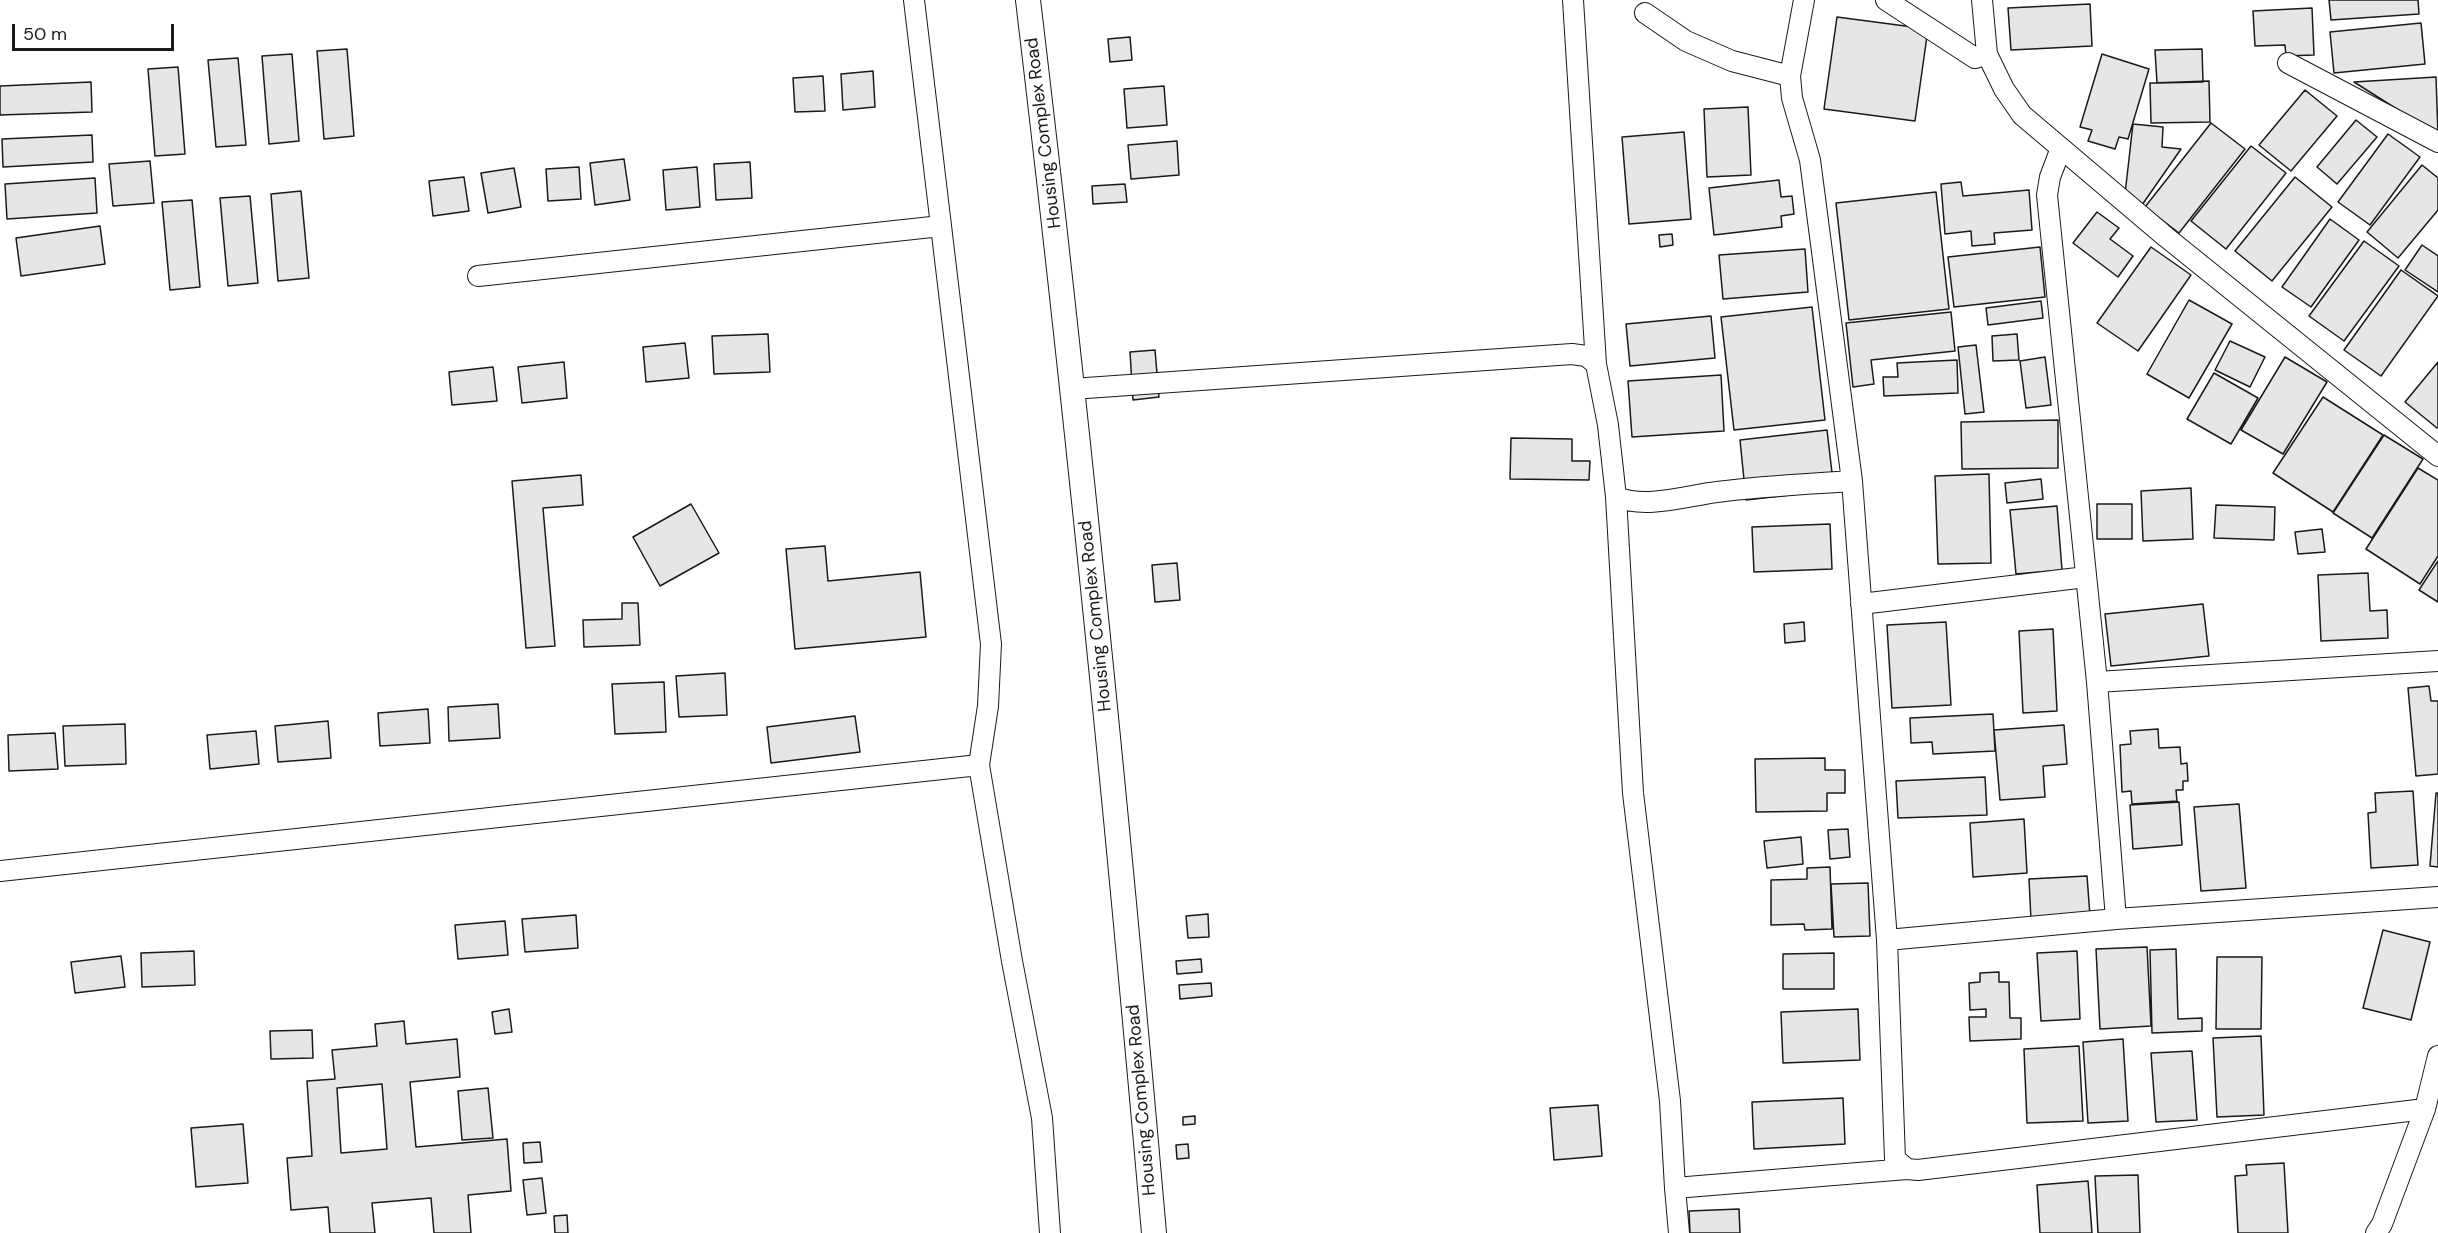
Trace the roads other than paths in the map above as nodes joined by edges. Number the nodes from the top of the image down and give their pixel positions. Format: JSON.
{"nodes":[{"id":1,"x":914,"y":0,"type":"edge"},
{"id":2,"x":1028,"y":0,"type":"edge"},
{"id":3,"x":1573,"y":0,"type":"edge"},
{"id":4,"x":1804,"y":0,"type":"edge"},
{"id":5,"x":1886,"y":0,"type":"edge"},
{"id":6,"x":1982,"y":0,"type":"edge"},
{"id":7,"x":1645,"y":13,"type":"dead end"},
{"id":8,"x":1987,"y":54,"type":"junction"},
{"id":9,"x":2288,"y":63,"type":"dead end"},
{"id":10,"x":1790,"y":76,"type":"junction"},
{"id":11,"x":2438,"y":142,"type":"edge"},
{"id":12,"x":2061,"y":148,"type":"junction"},
{"id":13,"x":941,"y":226,"type":"junction"},
{"id":14,"x":478,"y":276,"type":"dead end"},
{"id":15,"x":1596,"y":364,"type":"junction"},
{"id":16,"x":1072,"y":389,"type":"junction"},
{"id":17,"x":2438,"y":456,"type":"edge"},
{"id":18,"x":1852,"y":481,"type":"junction"},
{"id":19,"x":1616,"y":497,"type":"junction"},
{"id":20,"x":2086,"y":577,"type":"junction"},
{"id":21,"x":1861,"y":604,"type":"junction"},
{"id":22,"x":2438,"y":661,"type":"edge"},
{"id":23,"x":2097,"y":682,"type":"junction"},
{"id":24,"x":979,"y":765,"type":"junction"},
{"id":25,"x":0,"y":871,"type":"edge"},
{"id":26,"x":2438,"y":897,"type":"edge"},
{"id":27,"x":2116,"y":919,"type":"junction"},
{"id":28,"x":1887,"y":940,"type":"junction"},
{"id":29,"x":2438,"y":1056,"type":"edge"},
{"id":30,"x":2425,"y":1109,"type":"junction"},
{"id":31,"x":1907,"y":1168,"type":"junction"},
{"id":32,"x":1675,"y":1188,"type":"junction"},
{"id":33,"x":1050,"y":1233,"type":"edge"},
{"id":34,"x":1154,"y":1233,"type":"edge"},
{"id":35,"x":1679,"y":1233,"type":"edge"},
{"id":36,"x":2376,"y":1233,"type":"edge"}],
"edges":[{"from":1,"to":13,"type":"street"},
{"from":2,"to":16,"type":"street","name":"Housing Complex Road"},
{"from":3,"to":15,"type":"street"},
{"from":4,"to":10,"type":"street"},
{"from":5,"to":8,"type":"street"},
{"from":6,"to":8,"type":"street"},
{"from":7,"to":10,"type":"street"},
{"from":8,"to":12,"type":"street"},
{"from":9,"to":11,"type":"street"},
{"from":10,"to":18,"type":"street"},
{"from":12,"to":17,"type":"street"},
{"from":12,"to":20,"type":"street"},
{"from":13,"to":14,"type":"street"},
{"from":13,"to":24,"type":"street"},
{"from":15,"to":16,"type":"street"},
{"from":15,"to":19,"type":"street"},
{"from":16,"to":34,"type":"street","name":"Housing Complex Road"},
{"from":18,"to":19,"type":"street"},
{"from":18,"to":21,"type":"street"},
{"from":19,"to":32,"type":"street"},
{"from":20,"to":21,"type":"street"},
{"from":20,"to":23,"type":"street"},
{"from":21,"to":28,"type":"street"},
{"from":22,"to":23,"type":"street"},
{"from":23,"to":27,"type":"street"},
{"from":24,"to":25,"type":"street"},
{"from":24,"to":33,"type":"street"},
{"from":26,"to":27,"type":"street"},
{"from":27,"to":28,"type":"street"},
{"from":28,"to":31,"type":"street"},
{"from":29,"to":30,"type":"street"},
{"from":30,"to":31,"type":"street"},
{"from":30,"to":36,"type":"street"},
{"from":31,"to":32,"type":"street"},
{"from":32,"to":35,"type":"street"}]}
